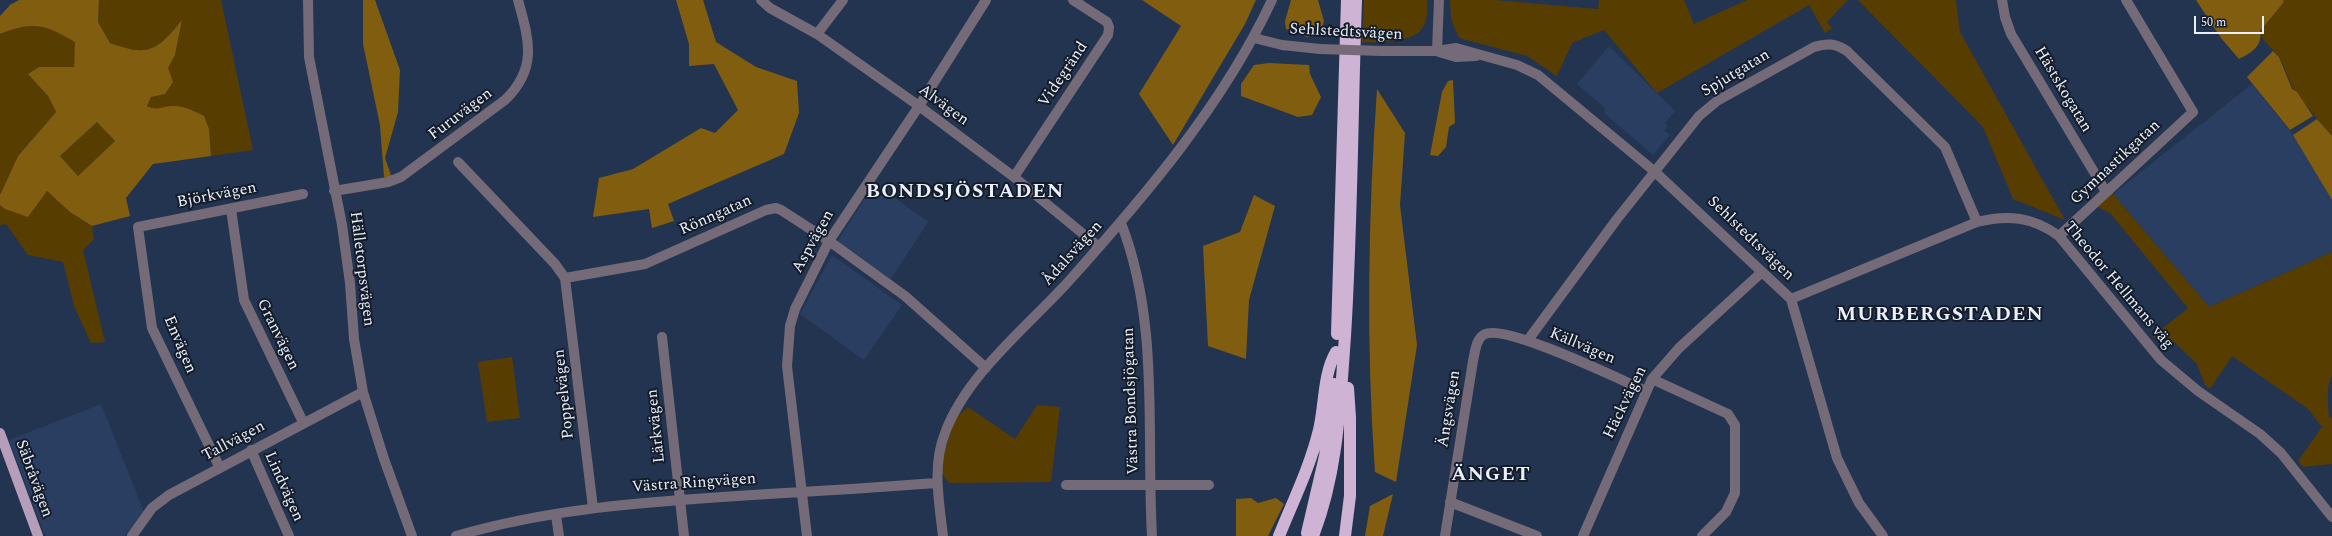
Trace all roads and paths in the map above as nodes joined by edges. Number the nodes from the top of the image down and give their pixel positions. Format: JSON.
{"nodes":[{"id":1,"x":308,"y":0,"type":"edge"},
{"id":2,"x":518,"y":0,"type":"edge"},
{"id":3,"x":761,"y":0,"type":"edge"},
{"id":4,"x":842,"y":0,"type":"edge"},
{"id":5,"x":986,"y":0,"type":"edge"},
{"id":6,"x":1073,"y":0,"type":"edge"},
{"id":7,"x":1272,"y":0,"type":"edge"},
{"id":8,"x":1347,"y":0,"type":"edge"},
{"id":9,"x":1356,"y":0,"type":"edge"},
{"id":10,"x":1439,"y":0,"type":"edge"},
{"id":11,"x":2002,"y":0,"type":"edge"},
{"id":12,"x":2126,"y":0,"type":"edge"},
{"id":13,"x":817,"y":34,"type":"junction"},
{"id":14,"x":1254,"y":38,"type":"junction"},
{"id":15,"x":1437,"y":51,"type":"junction"},
{"id":16,"x":919,"y":106,"type":"junction"},
{"id":17,"x":458,"y":162,"type":"dead end"},
{"id":18,"x":1654,"y":171,"type":"junction"},
{"id":19,"x":1014,"y":177,"type":"junction"},
{"id":20,"x":334,"y":191,"type":"junction"},
{"id":21,"x":2106,"y":192,"type":"junction"},
{"id":22,"x":303,"y":194,"type":"dead end"},
{"id":23,"x":231,"y":209,"type":"junction"},
{"id":24,"x":1977,"y":222,"type":"junction"},
{"id":25,"x":1121,"y":223,"type":"junction"},
{"id":26,"x":138,"y":227,"type":"joint"},
{"id":27,"x":2059,"y":236,"type":"junction"},
{"id":28,"x":829,"y":241,"type":"junction"},
{"id":29,"x":1099,"y":248,"type":"junction"},
{"id":30,"x":1762,"y":272,"type":"junction"},
{"id":31,"x":565,"y":278,"type":"junction"},
{"id":32,"x":1791,"y":299,"type":"junction"},
{"id":33,"x":662,"y":337,"type":"dead end"},
{"id":34,"x":1528,"y":340,"type":"junction"},
{"id":35,"x":1336,"y":352,"type":"junction"},
{"id":36,"x":986,"y":368,"type":"junction"},
{"id":37,"x":1342,"y":371,"type":"junction"},
{"id":38,"x":1652,"y":379,"type":"junction"},
{"id":39,"x":1646,"y":391,"type":"junction"},
{"id":40,"x":363,"y":392,"type":"junction"},
{"id":41,"x":303,"y":422,"type":"junction"},
{"id":42,"x":0,"y":433,"type":"edge"},
{"id":43,"x":251,"y":450,"type":"junction"},
{"id":44,"x":219,"y":466,"type":"junction"},
{"id":45,"x":937,"y":483,"type":"junction"},
{"id":46,"x":1066,"y":485,"type":"dead end"},
{"id":47,"x":1149,"y":485,"type":"junction"},
{"id":48,"x":1209,"y":485,"type":"dead end"},
{"id":49,"x":802,"y":492,"type":"junction"},
{"id":50,"x":680,"y":499,"type":"junction"},
{"id":51,"x":1450,"y":502,"type":"junction"},
{"id":52,"x":593,"y":508,"type":"junction"},
{"id":53,"x":556,"y":515,"type":"junction"},
{"id":54,"x":2332,"y":517,"type":"edge"},
{"id":55,"x":38,"y":536,"type":"edge"},
{"id":56,"x":132,"y":536,"type":"edge"},
{"id":57,"x":289,"y":536,"type":"edge"},
{"id":58,"x":412,"y":536,"type":"edge"},
{"id":59,"x":456,"y":536,"type":"edge"},
{"id":60,"x":559,"y":536,"type":"edge"},
{"id":61,"x":684,"y":536,"type":"edge"},
{"id":62,"x":807,"y":536,"type":"edge"},
{"id":63,"x":943,"y":536,"type":"edge"},
{"id":64,"x":1152,"y":536,"type":"edge"},
{"id":65,"x":1279,"y":536,"type":"edge"},
{"id":66,"x":1307,"y":536,"type":"edge"},
{"id":67,"x":1313,"y":536,"type":"edge"},
{"id":68,"x":1345,"y":536,"type":"edge"},
{"id":69,"x":1445,"y":536,"type":"edge"},
{"id":70,"x":1537,"y":536,"type":"edge"},
{"id":71,"x":1583,"y":536,"type":"edge"},
{"id":72,"x":1702,"y":536,"type":"edge"},
{"id":73,"x":1883,"y":536,"type":"edge"}],
"edges":[{"from":1,"to":20,"type":"street","name":"Hälletorpsvägen"},
{"from":2,"to":20,"type":"street","name":"Furuvägen"},
{"from":3,"to":13,"type":"street","name":"Alvägen"},
{"from":4,"to":13,"type":"street"},
{"from":5,"to":16,"type":"street","name":"Aspvägen"},
{"from":6,"to":19,"type":"street","name":"Videgränd"},
{"from":7,"to":14,"type":"street","name":"Ådalsvägen"},
{"from":8,"to":35,"type":"highway"},
{"from":9,"to":37,"type":"highway"},
{"from":10,"to":15,"type":"street"},
{"from":11,"to":21,"type":"street","name":"Hästskogatan"},
{"from":12,"to":21,"type":"street","name":"Gymnastikgatan"},
{"from":13,"to":16,"type":"street","name":"Alvägen"},
{"from":14,"to":15,"type":"street","name":"Sehlstedtsvägen","bridge":true},
{"from":14,"to":25,"type":"street","name":"Ådalsvägen"},
{"from":15,"to":18,"type":"street","name":"Sehlstedtsvägen"},
{"from":16,"to":19,"type":"street","name":"Alvägen"},
{"from":16,"to":28,"type":"street","name":"Aspvägen"},
{"from":17,"to":31,"type":"street"},
{"from":18,"to":24,"type":"street","name":"Spjutgatan"},
{"from":18,"to":30,"type":"street","name":"Sehlstedtsvägen"},
{"from":18,"to":34,"type":"street","name":"Spjutgatan"},
{"from":19,"to":29,"type":"street","name":"Alvägen"},
{"from":20,"to":40,"type":"street","name":"Hälletorpsvägen"},
{"from":21,"to":27,"type":"street","name":"Gymnastikgatan"},
{"from":22,"to":23,"type":"street","name":"Björkvägen"},
{"from":23,"to":26,"type":"street","name":"Björkvägen"},
{"from":23,"to":41,"type":"street","name":"Granvägen"},
{"from":24,"to":27,"type":"street","name":"Theodor Hellmans väg"},
{"from":24,"to":32,"type":"street","name":"Theodor Hellmans väg"},
{"from":25,"to":29,"type":"street","name":"Ådalsvägen"},
{"from":25,"to":47,"type":"street","name":"Västra Bondsjögatan"},
{"from":26,"to":44,"type":"street","name":"Envägen"},
{"from":27,"to":54,"type":"street","name":"Theodor Hellmans väg"},
{"from":28,"to":31,"type":"street","name":"Rönngatan"},
{"from":28,"to":36,"type":"street","name":"Rönngatan"},
{"from":28,"to":49,"type":"street","name":"Aspvägen"},
{"from":29,"to":36,"type":"street","name":"Ådalsvägen"},
{"from":30,"to":32,"type":"street","name":"Sehlstedtsvägen"},
{"from":30,"to":38,"type":"street","name":"Häckvägen"},
{"from":31,"to":52,"type":"street","name":"Poppelvägen"},
{"from":32,"to":73,"type":"street","name":"Sehlstedtsvägen"},
{"from":33,"to":50,"type":"street","name":"Lärkvägen"},
{"from":34,"to":39,"type":"street","name":"Källvägen"},
{"from":34,"to":51,"type":"street","name":"Ängsvägen"},
{"from":35,"to":65,"type":"highway"},
{"from":35,"to":66,"type":"highway"},
{"from":36,"to":45,"type":"street","name":"Ådalsvägen"},
{"from":37,"to":67,"type":"highway"},
{"from":37,"to":68,"type":"highway"},
{"from":38,"to":39,"type":"street","name":"Häckvägen"},
{"from":38,"to":72,"type":"street"},
{"from":39,"to":71,"type":"street","name":"Häckvägen"},
{"from":40,"to":41,"type":"street","name":"Tallvägen"},
{"from":40,"to":58,"type":"street","name":"Hälletorpsvägen"},
{"from":41,"to":43,"type":"street","name":"Tallvägen"},
{"from":42,"to":55,"type":"main road","name":"Säbråvägen"},
{"from":43,"to":44,"type":"street","name":"Tallvägen"},
{"from":43,"to":57,"type":"street","name":"Lindvägen"},
{"from":44,"to":56,"type":"street","name":"Tallvägen"},
{"from":45,"to":49,"type":"street","name":"Västra Ringvägen"},
{"from":45,"to":63,"type":"street","name":"Ådalsvägen"},
{"from":46,"to":47,"type":"street","name":"Västra Bondsjögatan"},
{"from":47,"to":48,"type":"street","name":"Västra Bondsjögatan"},
{"from":47,"to":64,"type":"street","name":"Västra Bondsjögatan"},
{"from":49,"to":50,"type":"street","name":"Västra Ringvägen"},
{"from":49,"to":62,"type":"street","name":"Aspvägen"},
{"from":50,"to":52,"type":"street","name":"Västra Ringvägen"},
{"from":50,"to":61,"type":"street","name":"Lärkvägen"},
{"from":51,"to":69,"type":"street","name":"Ängsvägen"},
{"from":51,"to":70,"type":"street"},
{"from":52,"to":53,"type":"street","name":"Västra Ringvägen"},
{"from":53,"to":59,"type":"street","name":"Västra Ringvägen"},
{"from":53,"to":60,"type":"street"}]}
